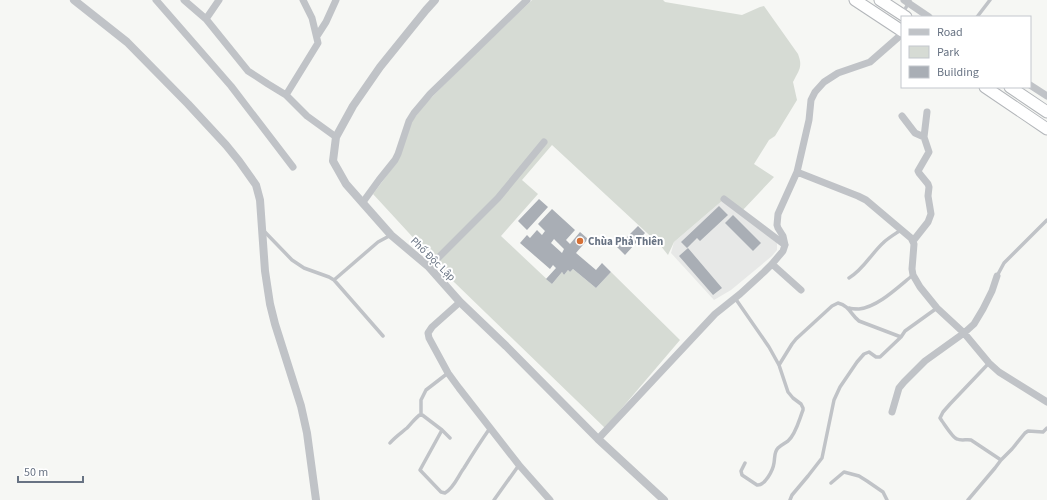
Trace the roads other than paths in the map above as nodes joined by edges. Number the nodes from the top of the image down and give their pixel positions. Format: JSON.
{"nodes":[{"id":1,"x":74,"y":0,"type":"edge"},
{"id":2,"x":156,"y":0,"type":"edge"},
{"id":3,"x":184,"y":0,"type":"edge"},
{"id":4,"x":219,"y":0,"type":"edge"},
{"id":5,"x":303,"y":0,"type":"edge"},
{"id":6,"x":336,"y":0,"type":"edge"},
{"id":7,"x":435,"y":0,"type":"edge"},
{"id":8,"x":527,"y":0,"type":"edge"},
{"id":9,"x":855,"y":0,"type":"edge"},
{"id":10,"x":880,"y":0,"type":"edge"},
{"id":11,"x":990,"y":0,"type":"edge"},
{"id":12,"x":908,"y":1,"type":"edge"},
{"id":13,"x":904,"y":16,"type":"edge"},
{"id":14,"x":928,"y":16,"type":"edge"},
{"id":15,"x":978,"y":16,"type":"edge"},
{"id":16,"x":206,"y":19,"type":"junction"},
{"id":17,"x":901,"y":30,"type":"edge"},
{"id":18,"x":901,"y":35,"type":"edge"},
{"id":19,"x":317,"y":36,"type":"junction"},
{"id":20,"x":1031,"y":86,"type":"edge"},
{"id":21,"x":986,"y":88,"type":"edge"},
{"id":22,"x":1011,"y":88,"type":"edge"},
{"id":23,"x":286,"y":95,"type":"junction"},
{"id":24,"x":1047,"y":96,"type":"edge"},
{"id":25,"x":927,"y":112,"type":"dead end"},
{"id":26,"x":1047,"y":112,"type":"edge"},
{"id":27,"x":902,"y":116,"type":"dead end"},
{"id":28,"x":1047,"y":129,"type":"edge"},
{"id":29,"x":336,"y":137,"type":"junction"},
{"id":30,"x":924,"y":137,"type":"junction"},
{"id":31,"x":544,"y":142,"type":"dead end"},
{"id":32,"x":293,"y":167,"type":"dead end"},
{"id":33,"x":797,"y":172,"type":"junction"},
{"id":34,"x":724,"y":199,"type":"dead end"},
{"id":35,"x":363,"y":202,"type":"junction"},
{"id":36,"x":1047,"y":220,"type":"edge"},
{"id":37,"x":263,"y":229,"type":"junction"},
{"id":38,"x":901,"y":230,"type":"junction"},
{"id":39,"x":391,"y":235,"type":"junction"},
{"id":40,"x":913,"y":241,"type":"junction"},
{"id":41,"x":785,"y":245,"type":"junction"},
{"id":42,"x":772,"y":264,"type":"junction"},
{"id":43,"x":429,"y":267,"type":"junction"},
{"id":44,"x":913,"y":275,"type":"junction"},
{"id":45,"x":997,"y":276,"type":"joint"},
{"id":46,"x":849,"y":278,"type":"dead end"},
{"id":47,"x":334,"y":280,"type":"junction"},
{"id":48,"x":801,"y":290,"type":"dead end"},
{"id":49,"x":735,"y":298,"type":"junction"},
{"id":50,"x":460,"y":302,"type":"junction"},
{"id":51,"x":849,"y":308,"type":"junction"},
{"id":52,"x":937,"y":308,"type":"junction"},
{"id":53,"x":964,"y":333,"type":"junction"},
{"id":54,"x":383,"y":336,"type":"dead end"},
{"id":55,"x":901,"y":337,"type":"junction"},
{"id":56,"x":989,"y":364,"type":"junction"},
{"id":57,"x":780,"y":365,"type":"junction"},
{"id":58,"x":448,"y":373,"type":"junction"},
{"id":59,"x":1047,"y":402,"type":"edge"},
{"id":60,"x":892,"y":412,"type":"dead end"},
{"id":61,"x":421,"y":414,"type":"junction"},
{"id":62,"x":490,"y":427,"type":"junction"},
{"id":63,"x":1047,"y":428,"type":"edge"},
{"id":64,"x":442,"y":430,"type":"junction"},
{"id":65,"x":450,"y":438,"type":"dead end"},
{"id":66,"x":598,"y":439,"type":"junction"},
{"id":67,"x":390,"y":443,"type":"dead end"},
{"id":68,"x":1001,"y":460,"type":"junction"},
{"id":69,"x":745,"y":463,"type":"dead end"},
{"id":70,"x":519,"y":465,"type":"junction"},
{"id":71,"x":831,"y":483,"type":"dead end"},
{"id":72,"x":316,"y":500,"type":"edge"},
{"id":73,"x":494,"y":500,"type":"edge"},
{"id":74,"x":550,"y":500,"type":"edge"},
{"id":75,"x":664,"y":500,"type":"edge"},
{"id":76,"x":790,"y":500,"type":"edge"},
{"id":77,"x":887,"y":500,"type":"edge"},
{"id":78,"x":968,"y":500,"type":"edge"}],
"edges":[{"from":1,"to":37,"type":"street"},
{"from":2,"to":32,"type":"street"},
{"from":3,"to":16,"type":"street"},
{"from":4,"to":16,"type":"street"},
{"from":5,"to":19,"type":"street"},
{"from":6,"to":19,"type":"street"},
{"from":7,"to":29,"type":"street","name":"Phố Độc Lập"},
{"from":8,"to":35,"type":"street"},
{"from":9,"to":17,"type":"highway"},
{"from":10,"to":13,"type":"highway"},
{"from":11,"to":15,"type":"lane"},
{"from":12,"to":13,"type":"lane"},
{"from":12,"to":14,"type":"street"},
{"from":16,"to":23,"type":"street"},
{"from":18,"to":33,"type":"street"},
{"from":19,"to":23,"type":"street"},
{"from":20,"to":24,"type":"street"},
{"from":21,"to":28,"type":"highway"},
{"from":22,"to":26,"type":"highway"},
{"from":23,"to":29,"type":"street"},
{"from":25,"to":30,"type":"street"},
{"from":27,"to":30,"type":"street"},
{"from":29,"to":35,"type":"street","name":"Phố Độc Lập"},
{"from":30,"to":40,"type":"street"},
{"from":31,"to":43,"type":"street"},
{"from":33,"to":38,"type":"street"},
{"from":33,"to":41,"type":"street"},
{"from":34,"to":41,"type":"street"},
{"from":35,"to":39,"type":"street","name":"Phố Độc Lập"},
{"from":36,"to":45,"type":"lane"},
{"from":37,"to":47,"type":"lane"},
{"from":37,"to":72,"type":"street"},
{"from":38,"to":40,"type":"street"},
{"from":38,"to":46,"type":"lane"},
{"from":39,"to":43,"type":"street","name":"Phố Độc Lập"},
{"from":39,"to":47,"type":"lane"},
{"from":40,"to":44,"type":"street"},
{"from":41,"to":42,"type":"street"},
{"from":42,"to":48,"type":"street"},
{"from":42,"to":49,"type":"street"},
{"from":43,"to":50,"type":"street","name":"Phố Độc Lập"},
{"from":44,"to":51,"type":"lane"},
{"from":44,"to":52,"type":"street"},
{"from":45,"to":53,"type":"street"},
{"from":47,"to":54,"type":"lane"},
{"from":49,"to":57,"type":"lane"},
{"from":49,"to":66,"type":"street"},
{"from":50,"to":58,"type":"street"},
{"from":50,"to":66,"type":"street","name":"Phố Độc Lập"},
{"from":51,"to":55,"type":"lane"},
{"from":51,"to":57,"type":"lane"},
{"from":52,"to":53,"type":"street"},
{"from":52,"to":55,"type":"lane"},
{"from":53,"to":56,"type":"street"},
{"from":53,"to":60,"type":"street"},
{"from":55,"to":76,"type":"lane"},
{"from":56,"to":59,"type":"street"},
{"from":56,"to":68,"type":"lane"},
{"from":57,"to":69,"type":"lane"},
{"from":58,"to":61,"type":"lane"},
{"from":58,"to":62,"type":"street"},
{"from":61,"to":64,"type":"lane"},
{"from":61,"to":67,"type":"lane"},
{"from":62,"to":64,"type":"lane"},
{"from":62,"to":70,"type":"street"},
{"from":63,"to":68,"type":"lane"},
{"from":64,"to":65,"type":"lane"},
{"from":66,"to":75,"type":"street","name":"Phố Độc Lập"},
{"from":68,"to":78,"type":"lane"},
{"from":70,"to":73,"type":"lane"},
{"from":70,"to":74,"type":"street"},
{"from":71,"to":77,"type":"lane"}]}
